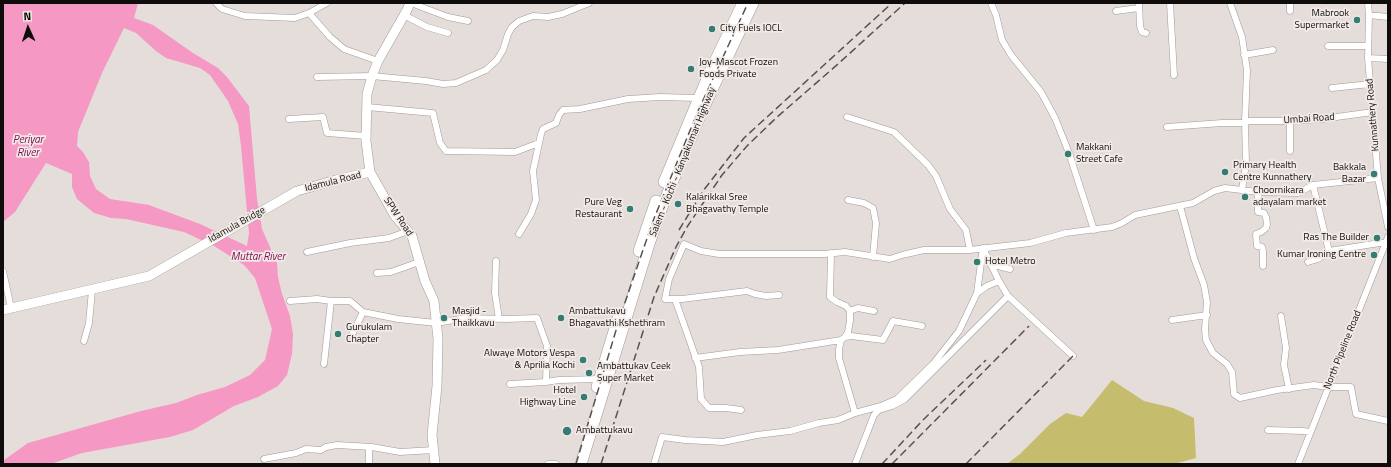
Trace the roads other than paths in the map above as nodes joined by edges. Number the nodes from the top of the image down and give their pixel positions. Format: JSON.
{"nodes":[{"id":1,"x":216,"y":3,"type":"edge"},
{"id":2,"x":326,"y":3,"type":"edge"},
{"id":3,"x":410,"y":3,"type":"edge"},
{"id":4,"x":589,"y":3,"type":"edge"},
{"id":5,"x":743,"y":3,"type":"edge"},
{"id":6,"x":753,"y":3,"type":"edge"},
{"id":7,"x":991,"y":3,"type":"edge"},
{"id":8,"x":1170,"y":3,"type":"edge"},
{"id":9,"x":1230,"y":3,"type":"edge"},
{"id":10,"x":1290,"y":3,"type":"edge"},
{"id":11,"x":1368,"y":3,"type":"edge"},
{"id":12,"x":1139,"y":6,"type":"edge"},
{"id":13,"x":1116,"y":11,"type":"dead end"},
{"id":14,"x":1290,"y":11,"type":"dead end"},
{"id":15,"x":309,"y":13,"type":"junction"},
{"id":16,"x":404,"y":15,"type":"junction"},
{"id":17,"x":1370,"y":15,"type":"junction"},
{"id":18,"x":1388,"y":18,"type":"edge"},
{"id":19,"x":468,"y":21,"type":"dead end"},
{"id":20,"x":448,"y":33,"type":"dead end"},
{"id":21,"x":1146,"y":33,"type":"dead end"},
{"id":22,"x":1328,"y":46,"type":"dead end"},
{"id":23,"x":1368,"y":46,"type":"junction"},
{"id":24,"x":1273,"y":50,"type":"dead end"},
{"id":25,"x":1244,"y":55,"type":"junction"},
{"id":26,"x":1368,"y":58,"type":"junction"},
{"id":27,"x":1388,"y":59,"type":"edge"},
{"id":28,"x":378,"y":61,"type":"junction"},
{"id":29,"x":1174,"y":75,"type":"dead end"},
{"id":30,"x":372,"y":76,"type":"junction"},
{"id":31,"x":317,"y":78,"type":"dead end"},
{"id":32,"x":1370,"y":84,"type":"junction"},
{"id":33,"x":1332,"y":88,"type":"dead end"},
{"id":34,"x":698,"y":98,"type":"junction"},
{"id":35,"x":367,"y":107,"type":"junction"},
{"id":36,"x":1373,"y":112,"type":"junction"},
{"id":37,"x":847,"y":117,"type":"dead end"},
{"id":38,"x":289,"y":119,"type":"dead end"},
{"id":39,"x":1290,"y":121,"type":"junction"},
{"id":40,"x":1246,"y":122,"type":"junction"},
{"id":41,"x":1167,"y":128,"type":"dead end"},
{"id":42,"x":366,"y":136,"type":"junction"},
{"id":43,"x":539,"y":143,"type":"junction"},
{"id":44,"x":1290,"y":151,"type":"dead end"},
{"id":45,"x":370,"y":172,"type":"junction"},
{"id":46,"x":1378,"y":178,"type":"junction"},
{"id":47,"x":1313,"y":185,"type":"junction"},
{"id":48,"x":1242,"y":190,"type":"junction"},
{"id":49,"x":297,"y":191,"type":"joint"},
{"id":50,"x":1258,"y":192,"type":"junction"},
{"id":51,"x":848,"y":200,"type":"dead end"},
{"id":52,"x":1180,"y":206,"type":"junction"},
{"id":53,"x":1388,"y":227,"type":"edge"},
{"id":54,"x":1094,"y":230,"type":"junction"},
{"id":55,"x":408,"y":231,"type":"junction"},
{"id":56,"x":519,"y":234,"type":"dead end"},
{"id":57,"x":1387,"y":240,"type":"edge"},
{"id":58,"x":983,"y":248,"type":"junction"},
{"id":59,"x":970,"y":250,"type":"junction"},
{"id":60,"x":1329,"y":251,"type":"junction"},
{"id":61,"x":307,"y":252,"type":"dead end"},
{"id":62,"x":831,"y":253,"type":"junction"},
{"id":63,"x":873,"y":257,"type":"junction"},
{"id":64,"x":496,"y":261,"type":"dead end"},
{"id":65,"x":419,"y":262,"type":"junction"},
{"id":66,"x":1308,"y":262,"type":"dead end"},
{"id":67,"x":990,"y":264,"type":"junction"},
{"id":68,"x":1263,"y":266,"type":"dead end"},
{"id":69,"x":1010,"y":269,"type":"dead end"},
{"id":70,"x":3,"y":270,"type":"edge"},
{"id":71,"x":377,"y":273,"type":"dead end"},
{"id":72,"x":999,"y":281,"type":"junction"},
{"id":73,"x":92,"y":290,"type":"junction"},
{"id":74,"x":977,"y":293,"type":"junction"},
{"id":75,"x":779,"y":295,"type":"dead end"},
{"id":76,"x":1008,"y":296,"type":"junction"},
{"id":77,"x":675,"y":299,"type":"junction"},
{"id":78,"x":290,"y":301,"type":"dead end"},
{"id":79,"x":331,"y":301,"type":"junction"},
{"id":80,"x":7,"y":309,"type":"edge"},
{"id":81,"x":850,"y":311,"type":"junction"},
{"id":82,"x":874,"y":311,"type":"dead end"},
{"id":83,"x":363,"y":312,"type":"junction"},
{"id":84,"x":1207,"y":314,"type":"junction"},
{"id":85,"x":1281,"y":316,"type":"dead end"},
{"id":86,"x":499,"y":319,"type":"junction"},
{"id":87,"x":1172,"y":320,"type":"dead end"},
{"id":88,"x":436,"y":323,"type":"junction"},
{"id":89,"x":922,"y":326,"type":"dead end"},
{"id":90,"x":352,"y":335,"type":"dead end"},
{"id":91,"x":843,"y":339,"type":"junction"},
{"id":92,"x":84,"y":341,"type":"dead end"},
{"id":93,"x":1073,"y":356,"type":"dead end"},
{"id":94,"x":695,"y":358,"type":"junction"},
{"id":95,"x":324,"y":364,"type":"dead end"},
{"id":96,"x":599,"y":379,"type":"junction"},
{"id":97,"x":546,"y":382,"type":"junction"},
{"id":98,"x":510,"y":384,"type":"dead end"},
{"id":99,"x":1328,"y":387,"type":"junction"},
{"id":100,"x":1289,"y":389,"type":"junction"},
{"id":101,"x":741,"y":410,"type":"dead end"},
{"id":102,"x":855,"y":413,"type":"junction"},
{"id":103,"x":1388,"y":421,"type":"edge"},
{"id":104,"x":1268,"y":430,"type":"dead end"},
{"id":105,"x":1310,"y":432,"type":"junction"},
{"id":106,"x":369,"y":448,"type":"junction"},
{"id":107,"x":434,"y":450,"type":"junction"},
{"id":108,"x":269,"y":461,"type":"edge"},
{"id":109,"x":369,"y":464,"type":"edge"},
{"id":110,"x":435,"y":464,"type":"edge"},
{"id":111,"x":548,"y":464,"type":"edge"},
{"id":112,"x":556,"y":464,"type":"edge"},
{"id":113,"x":574,"y":464,"type":"edge"},
{"id":114,"x":581,"y":464,"type":"edge"},
{"id":115,"x":654,"y":464,"type":"edge"},
{"id":116,"x":855,"y":464,"type":"edge"},
{"id":117,"x":1298,"y":464,"type":"edge"}],
"edges":[{"from":1,"to":15,"type":"street"},
{"from":2,"to":15,"type":"street"},
{"from":3,"to":16,"type":"main road","name":"SPW Road"},
{"from":3,"to":19,"type":"street"},
{"from":4,"to":30,"type":"street"},
{"from":5,"to":34,"type":"highway","name":"Salem - Kochi - Kanyakumari Highway"},
{"from":6,"to":114,"type":"highway","name":"Salem - Kochi - Kanyakumari Highway"},
{"from":7,"to":54,"type":"street"},
{"from":8,"to":29,"type":"street"},
{"from":9,"to":25,"type":"street"},
{"from":10,"to":14,"type":"street"},
{"from":11,"to":17,"type":"street","name":"Kunnathery Road"},
{"from":12,"to":13,"type":"street"},
{"from":12,"to":21,"type":"street"},
{"from":15,"to":28,"type":"street"},
{"from":16,"to":20,"type":"street"},
{"from":16,"to":28,"type":"main road","name":"SPW Road"},
{"from":17,"to":18,"type":"street"},
{"from":17,"to":23,"type":"street","name":"Kunnathery Road"},
{"from":22,"to":23,"type":"street"},
{"from":23,"to":26,"type":"street","name":"Kunnathery Road"},
{"from":24,"to":25,"type":"street"},
{"from":25,"to":40,"type":"street"},
{"from":26,"to":27,"type":"street"},
{"from":26,"to":32,"type":"street","name":"Kunnathery Road"},
{"from":28,"to":30,"type":"main road","name":"SPW Road"},
{"from":30,"to":31,"type":"street"},
{"from":30,"to":35,"type":"main road","name":"SPW Road"},
{"from":32,"to":33,"type":"street"},
{"from":32,"to":36,"type":"street","name":"Kunnathery Road"},
{"from":34,"to":43,"type":"street"},
{"from":34,"to":96,"type":"highway","name":"Salem - Kochi - Kanyakumari Highway"},
{"from":35,"to":42,"type":"main road","name":"SPW Road"},
{"from":35,"to":43,"type":"street"},
{"from":36,"to":39,"type":"street","name":"Umbai Road"},
{"from":36,"to":46,"type":"street","name":"Kunnathery Road"},
{"from":37,"to":59,"type":"street"},
{"from":38,"to":42,"type":"street"},
{"from":39,"to":40,"type":"street","name":"Umbai Road"},
{"from":39,"to":44,"type":"street"},
{"from":40,"to":41,"type":"street","name":"Umbai Road"},
{"from":40,"to":48,"type":"street"},
{"from":42,"to":45,"type":"main road","name":"SPW Road"},
{"from":43,"to":56,"type":"street"},
{"from":45,"to":49,"type":"main road","name":"Idamula Road"},
{"from":45,"to":55,"type":"main road","name":"SPW Road"},
{"from":46,"to":47,"type":"street"},
{"from":46,"to":53,"type":"street","name":"Kunnathery Road"},
{"from":47,"to":50,"type":"street"},
{"from":47,"to":60,"type":"street"},
{"from":48,"to":50,"type":"street"},
{"from":48,"to":52,"type":"street"},
{"from":49,"to":73,"type":"main road","name":"Idamula Bridge"},
{"from":50,"to":68,"type":"street"},
{"from":51,"to":63,"type":"street"},
{"from":52,"to":54,"type":"street"},
{"from":52,"to":84,"type":"street"},
{"from":54,"to":58,"type":"street"},
{"from":55,"to":61,"type":"street"},
{"from":55,"to":65,"type":"main road","name":"SPW Road"},
{"from":57,"to":60,"type":"street"},
{"from":57,"to":99,"type":"street","name":"North Pipeline Road"},
{"from":58,"to":59,"type":"street"},
{"from":58,"to":67,"type":"street"},
{"from":58,"to":74,"type":"street"},
{"from":59,"to":63,"type":"street"},
{"from":60,"to":66,"type":"street"},
{"from":62,"to":63,"type":"street"},
{"from":62,"to":77,"type":"street"},
{"from":62,"to":81,"type":"street"},
{"from":64,"to":86,"type":"street"},
{"from":65,"to":71,"type":"street"},
{"from":65,"to":88,"type":"main road","name":"SPW Road"},
{"from":67,"to":69,"type":"street"},
{"from":67,"to":72,"type":"street"},
{"from":70,"to":80,"type":"street"},
{"from":72,"to":74,"type":"street"},
{"from":72,"to":76,"type":"street"},
{"from":73,"to":80,"type":"main road","name":"Idamula Bridge"},
{"from":73,"to":92,"type":"street"},
{"from":74,"to":102,"type":"street"},
{"from":75,"to":77,"type":"street"},
{"from":76,"to":93,"type":"street"},
{"from":76,"to":116,"type":"street"},
{"from":77,"to":94,"type":"street"},
{"from":78,"to":79,"type":"street"},
{"from":79,"to":83,"type":"street"},
{"from":79,"to":95,"type":"street"},
{"from":81,"to":82,"type":"street"},
{"from":81,"to":91,"type":"street"},
{"from":83,"to":88,"type":"street"},
{"from":83,"to":90,"type":"street"},
{"from":84,"to":87,"type":"street"},
{"from":84,"to":100,"type":"street"},
{"from":85,"to":100,"type":"street"},
{"from":86,"to":88,"type":"street"},
{"from":86,"to":97,"type":"street"},
{"from":88,"to":107,"type":"main road","name":"SPW Road"},
{"from":89,"to":91,"type":"street"},
{"from":91,"to":94,"type":"street"},
{"from":91,"to":102,"type":"street"},
{"from":94,"to":101,"type":"street"},
{"from":96,"to":97,"type":"street"},
{"from":96,"to":113,"type":"highway","name":"Salem - Kochi - Kanyakumari Highway"},
{"from":97,"to":98,"type":"street"},
{"from":99,"to":100,"type":"street"},
{"from":99,"to":103,"type":"street"},
{"from":99,"to":105,"type":"street","name":"North Pipeline Road"},
{"from":102,"to":115,"type":"street"},
{"from":104,"to":105,"type":"street"},
{"from":105,"to":117,"type":"street","name":"North Pipeline Road"},
{"from":106,"to":107,"type":"street"},
{"from":106,"to":108,"type":"street"},
{"from":106,"to":109,"type":"street"},
{"from":107,"to":110,"type":"main road","name":"SPW Road"},
{"from":111,"to":112,"type":"street"}]}
